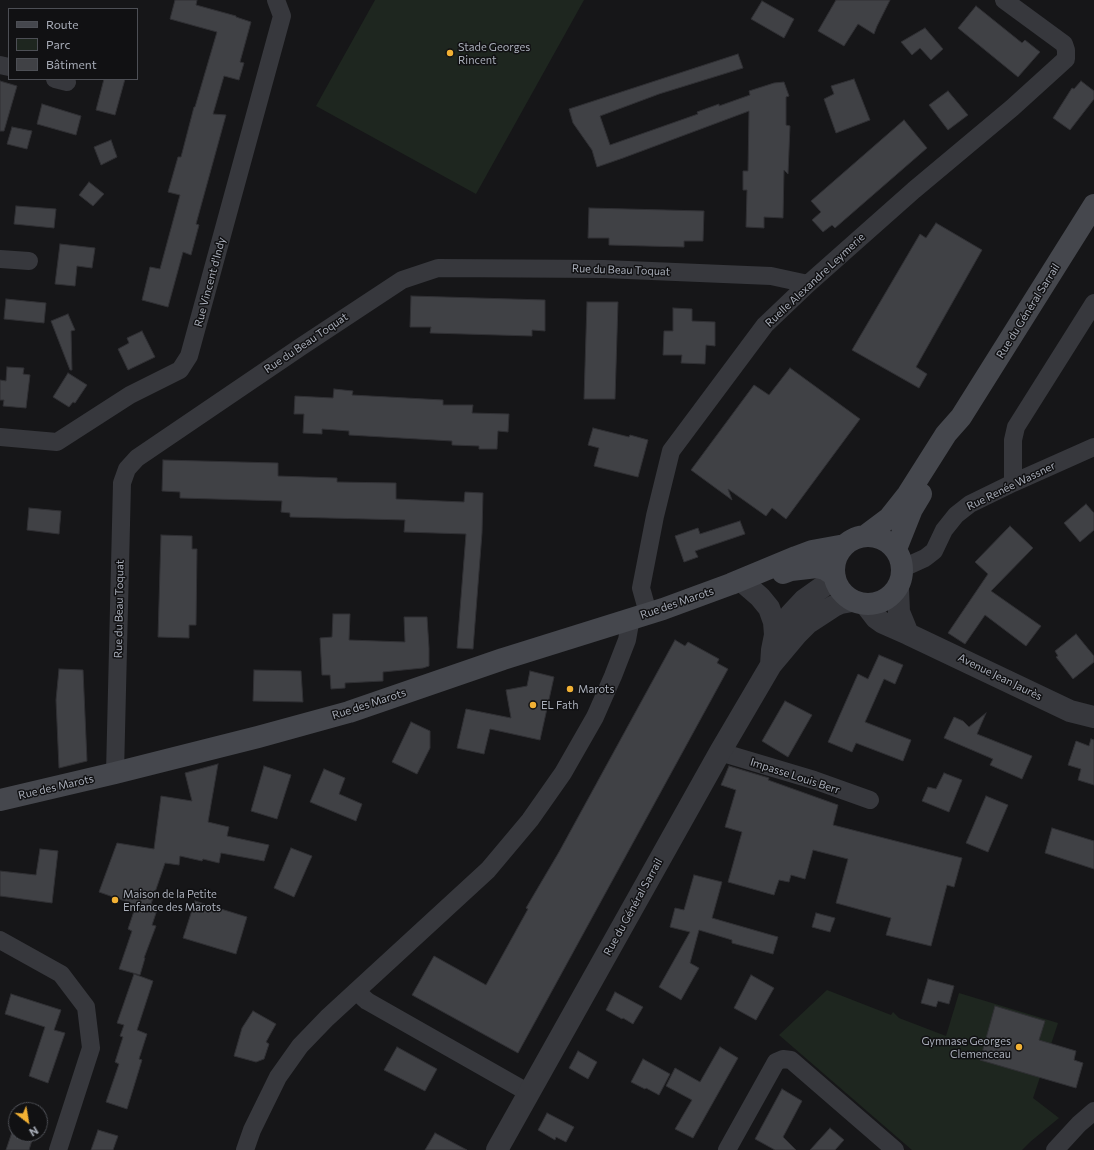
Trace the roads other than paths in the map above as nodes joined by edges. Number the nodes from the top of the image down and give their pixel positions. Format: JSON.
{"nodes":[{"id":1,"x":276,"y":0,"type":"edge"},
{"id":2,"x":1004,"y":0,"type":"edge"},
{"id":3,"x":1094,"y":206,"type":"edge"},
{"id":4,"x":0,"y":259,"type":"edge"},
{"id":5,"x":29,"y":261,"type":"dead end"},
{"id":6,"x":808,"y":284,"type":"junction"},
{"id":7,"x":1094,"y":303,"type":"edge"},
{"id":8,"x":961,"y":417,"type":"junction"},
{"id":9,"x":0,"y":437,"type":"edge"},
{"id":10,"x":1094,"y":447,"type":"edge"},
{"id":11,"x":1012,"y":484,"type":"junction"},
{"id":12,"x":865,"y":536,"type":"junction"},
{"id":13,"x":845,"y":545,"type":"junction"},
{"id":14,"x":899,"y":558,"type":"junction"},
{"id":15,"x":834,"y":576,"type":"junction"},
{"id":16,"x":738,"y":584,"type":"junction"},
{"id":17,"x":898,"y":589,"type":"junction"},
{"id":18,"x":859,"y":603,"type":"junction"},
{"id":19,"x":640,"y":616,"type":"junction"},
{"id":20,"x":908,"y":634,"type":"junction"},
{"id":21,"x":775,"y":635,"type":"junction"},
{"id":22,"x":771,"y":665,"type":"junction"},
{"id":23,"x":1094,"y":717,"type":"edge"},
{"id":24,"x":720,"y":752,"type":"junction"},
{"id":25,"x":115,"y":773,"type":"junction"},
{"id":26,"x":0,"y":800,"type":"edge"},
{"id":27,"x":870,"y":800,"type":"dead end"},
{"id":28,"x":0,"y":940,"type":"edge"},
{"id":29,"x":356,"y":991,"type":"junction"},
{"id":30,"x":529,"y":1093,"type":"junction"},
{"id":31,"x":1094,"y":1111,"type":"edge"},
{"id":32,"x":500,"y":1149,"type":"edge"},
{"id":33,"x":58,"y":1150,"type":"edge"},
{"id":34,"x":245,"y":1150,"type":"edge"},
{"id":35,"x":727,"y":1150,"type":"edge"},
{"id":36,"x":895,"y":1150,"type":"edge"},
{"id":37,"x":1055,"y":1150,"type":"edge"}],
"edges":[{"from":1,"to":9,"type":"street","name":"Rue Vincent d'Indy"},
{"from":2,"to":6,"type":"street","name":"Ruelle Alexandre Leymerie"},
{"from":3,"to":8,"type":"main road","name":"Rue du Général Sarrail"},
{"from":4,"to":5,"type":"street"},
{"from":6,"to":19,"type":"street","name":"Ruelle Alexandre Leymerie"},
{"from":6,"to":25,"type":"street","name":"Rue du Beau Toquat"},
{"from":7,"to":11,"type":"street"},
{"from":8,"to":12,"type":"main road","name":"Rue du Général Sarrail"},
{"from":8,"to":14,"type":"main road","name":"Rue du Général Sarrail"},
{"from":10,"to":11,"type":"street","name":"Rue Renée Wassner"},
{"from":11,"to":14,"type":"street","name":"Rue Renée Wassner"},
{"from":12,"to":13,"type":"main road"},
{"from":12,"to":14,"type":"main road"},
{"from":13,"to":15,"type":"main road"},
{"from":13,"to":16,"type":"main road","name":"Rue des Marots"},
{"from":14,"to":17,"type":"main road"},
{"from":15,"to":16,"type":"main road","name":"Rue des Marots"},
{"from":15,"to":18,"type":"main road"},
{"from":15,"to":21,"type":"street","name":"Rue du Général Sarrail"},
{"from":16,"to":19,"type":"main road","name":"Rue des Marots"},
{"from":16,"to":21,"type":"street","name":"Rue du Général Sarrail"},
{"from":17,"to":18,"type":"main road"},
{"from":17,"to":20,"type":"street"},
{"from":18,"to":20,"type":"street","name":"Avenue Jean Jaurès"},
{"from":18,"to":22,"type":"street","name":"Rue du Général Sarrail"},
{"from":19,"to":25,"type":"main road","name":"Rue des Marots"},
{"from":19,"to":29,"type":"street"},
{"from":20,"to":23,"type":"street","name":"Avenue Jean Jaurès"},
{"from":21,"to":22,"type":"street","name":"Rue du Général Sarrail"},
{"from":22,"to":24,"type":"street","name":"Rue du Général Sarrail"},
{"from":24,"to":27,"type":"street","name":"Impasse Louis Berr"},
{"from":24,"to":30,"type":"street","name":"Rue du Général Sarrail"},
{"from":25,"to":26,"type":"main road","name":"Rue des Marots"},
{"from":28,"to":33,"type":"street"},
{"from":29,"to":30,"type":"street"},
{"from":29,"to":34,"type":"street"},
{"from":30,"to":32,"type":"street","name":"Rue du Général Sarrail"},
{"from":31,"to":37,"type":"street"},
{"from":35,"to":36,"type":"street"}]}
